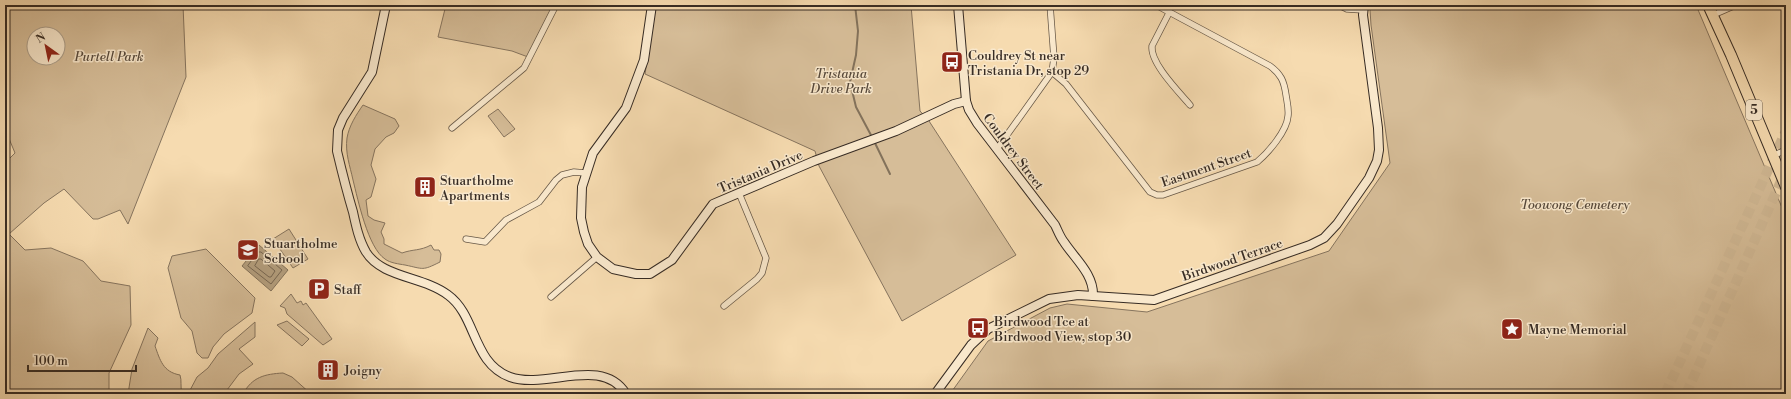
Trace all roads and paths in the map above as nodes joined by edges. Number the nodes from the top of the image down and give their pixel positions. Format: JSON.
{"nodes":[{"id":1,"x":386,"y":5,"type":"edge"},
{"id":2,"x":556,"y":5,"type":"edge"},
{"id":3,"x":652,"y":5,"type":"edge"},
{"id":4,"x":958,"y":5,"type":"edge"},
{"id":5,"x":1050,"y":5,"type":"edge"},
{"id":6,"x":1156,"y":5,"type":"edge"},
{"id":7,"x":1339,"y":5,"type":"edge"},
{"id":8,"x":1708,"y":5,"type":"edge"},
{"id":9,"x":1736,"y":5,"type":"edge"},
{"id":10,"x":1364,"y":8,"type":"edge"},
{"id":11,"x":1169,"y":13,"type":"junction"},
{"id":12,"x":1712,"y":15,"type":"junction"},
{"id":13,"x":1052,"y":72,"type":"junction"},
{"id":14,"x":966,"y":100,"type":"junction"},
{"id":15,"x":1190,"y":106,"type":"dead end"},
{"id":16,"x":452,"y":128,"type":"dead end"},
{"id":17,"x":997,"y":149,"type":"junction"},
{"id":18,"x":1786,"y":150,"type":"edge"},
{"id":19,"x":1772,"y":156,"type":"junction"},
{"id":20,"x":585,"y":173,"type":"junction"},
{"id":21,"x":1786,"y":187,"type":"edge"},
{"id":22,"x":739,"y":193,"type":"junction"},
{"id":23,"x":466,"y":239,"type":"dead end"},
{"id":24,"x":597,"y":257,"type":"junction"},
{"id":25,"x":1093,"y":296,"type":"junction"},
{"id":26,"x":551,"y":297,"type":"dead end"},
{"id":27,"x":724,"y":306,"type":"dead end"},
{"id":28,"x":626,"y":394,"type":"edge"},
{"id":29,"x":935,"y":394,"type":"edge"}],
"edges":[{"from":1,"to":28,"type":"main road"},
{"from":2,"to":16,"type":"street"},
{"from":3,"to":20,"type":"main road","name":"Tristania Drive"},
{"from":4,"to":14,"type":"main road","name":"Couldrey Street"},
{"from":5,"to":13,"type":"street"},
{"from":6,"to":11,"type":"street","name":"Eastment Street"},
{"from":7,"to":10,"type":"street"},
{"from":8,"to":12,"type":"highway","number":"5"},
{"from":9,"to":12,"type":"street"},
{"from":10,"to":25,"type":"main road","name":"Birdwood Terrace"},
{"from":11,"to":13,"type":"street","name":"Eastment Street"},
{"from":11,"to":15,"type":"street"},
{"from":12,"to":19,"type":"highway","number":"5"},
{"from":13,"to":17,"type":"street"},
{"from":14,"to":17,"type":"main road","name":"Couldrey Street"},
{"from":14,"to":22,"type":"main road","name":"Tristania Drive"},
{"from":17,"to":25,"type":"main road","name":"Couldrey Street"},
{"from":18,"to":19,"type":"street"},
{"from":19,"to":21,"type":"highway","number":"5"},
{"from":20,"to":23,"type":"street"},
{"from":20,"to":24,"type":"main road","name":"Tristania Drive"},
{"from":22,"to":24,"type":"main road","name":"Tristania Drive"},
{"from":22,"to":27,"type":"street"},
{"from":24,"to":26,"type":"street"},
{"from":25,"to":29,"type":"main road","name":"Birdwood Terrace"}]}
